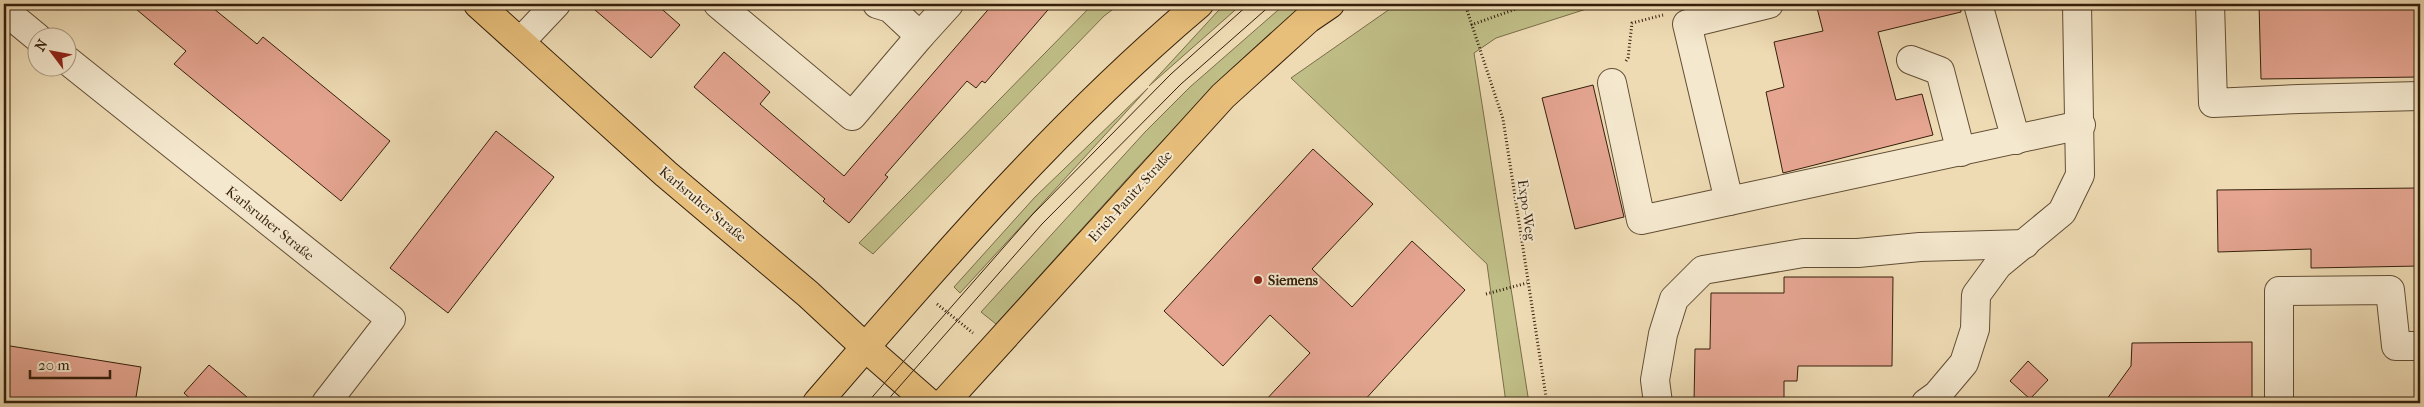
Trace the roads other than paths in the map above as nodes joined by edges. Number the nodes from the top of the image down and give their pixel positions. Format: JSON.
{"nodes":[{"id":1,"x":478,"y":4,"type":"edge"},
{"id":2,"x":556,"y":4,"type":"edge"},
{"id":3,"x":718,"y":4,"type":"edge"},
{"id":4,"x":877,"y":4,"type":"edge"},
{"id":5,"x":949,"y":4,"type":"edge"},
{"id":6,"x":1199,"y":4,"type":"edge"},
{"id":7,"x":1330,"y":4,"type":"edge"},
{"id":8,"x":1769,"y":4,"type":"edge"},
{"id":9,"x":1978,"y":4,"type":"edge"},
{"id":10,"x":2077,"y":4,"type":"edge"},
{"id":11,"x":2210,"y":4,"type":"edge"},
{"id":12,"x":4,"y":10,"type":"edge"},
{"id":13,"x":28,"y":30,"type":"edge"},
{"id":14,"x":920,"y":36,"type":"junction"},
{"id":15,"x":521,"y":41,"type":"junction"},
{"id":16,"x":1910,"y":60,"type":"dead end"},
{"id":17,"x":78,"y":69,"type":"edge"},
{"id":18,"x":1612,"y":83,"type":"road end"},
{"id":19,"x":2420,"y":96,"type":"edge"},
{"id":20,"x":2081,"y":125,"type":"junction"},
{"id":21,"x":2016,"y":140,"type":"junction"},
{"id":22,"x":1961,"y":152,"type":"junction"},
{"id":23,"x":1729,"y":201,"type":"junction"},
{"id":24,"x":2025,"y":244,"type":"junction"},
{"id":25,"x":2420,"y":346,"type":"edge"},
{"id":26,"x":865,"y":347,"type":"junction"},
{"id":27,"x":326,"y":403,"type":"edge"},
{"id":28,"x":817,"y":403,"type":"edge"},
{"id":29,"x":929,"y":403,"type":"edge"},
{"id":30,"x":944,"y":403,"type":"edge"},
{"id":31,"x":1658,"y":403,"type":"edge"},
{"id":32,"x":1926,"y":403,"type":"edge"},
{"id":33,"x":2279,"y":403,"type":"edge"}],
"edges":[{"from":1,"to":15,"type":"main road","name":"Karlsruher Straße"},
{"from":2,"to":15,"type":"street"},
{"from":3,"to":14,"type":"street"},
{"from":4,"to":14,"type":"street"},
{"from":5,"to":14,"type":"street"},
{"from":6,"to":26,"type":"main road"},
{"from":7,"to":30,"type":"main road","name":"Erich-Panitz-Straße"},
{"from":8,"to":23,"type":"street"},
{"from":9,"to":21,"type":"street"},
{"from":10,"to":20,"type":"street"},
{"from":11,"to":19,"type":"street"},
{"from":12,"to":13,"type":"street"},
{"from":15,"to":26,"type":"main road","name":"Karlsruher Straße"},
{"from":16,"to":22,"type":"street"},
{"from":17,"to":27,"type":"street","name":"Karlsruher Straße"},
{"from":18,"to":23,"type":"street"},
{"from":20,"to":21,"type":"street"},
{"from":20,"to":24,"type":"street"},
{"from":21,"to":22,"type":"street"},
{"from":22,"to":23,"type":"street"},
{"from":24,"to":31,"type":"street"},
{"from":24,"to":32,"type":"street"},
{"from":25,"to":33,"type":"street"},
{"from":26,"to":28,"type":"main road"},
{"from":26,"to":29,"type":"main road","name":"Karlsruher Straße"}]}
